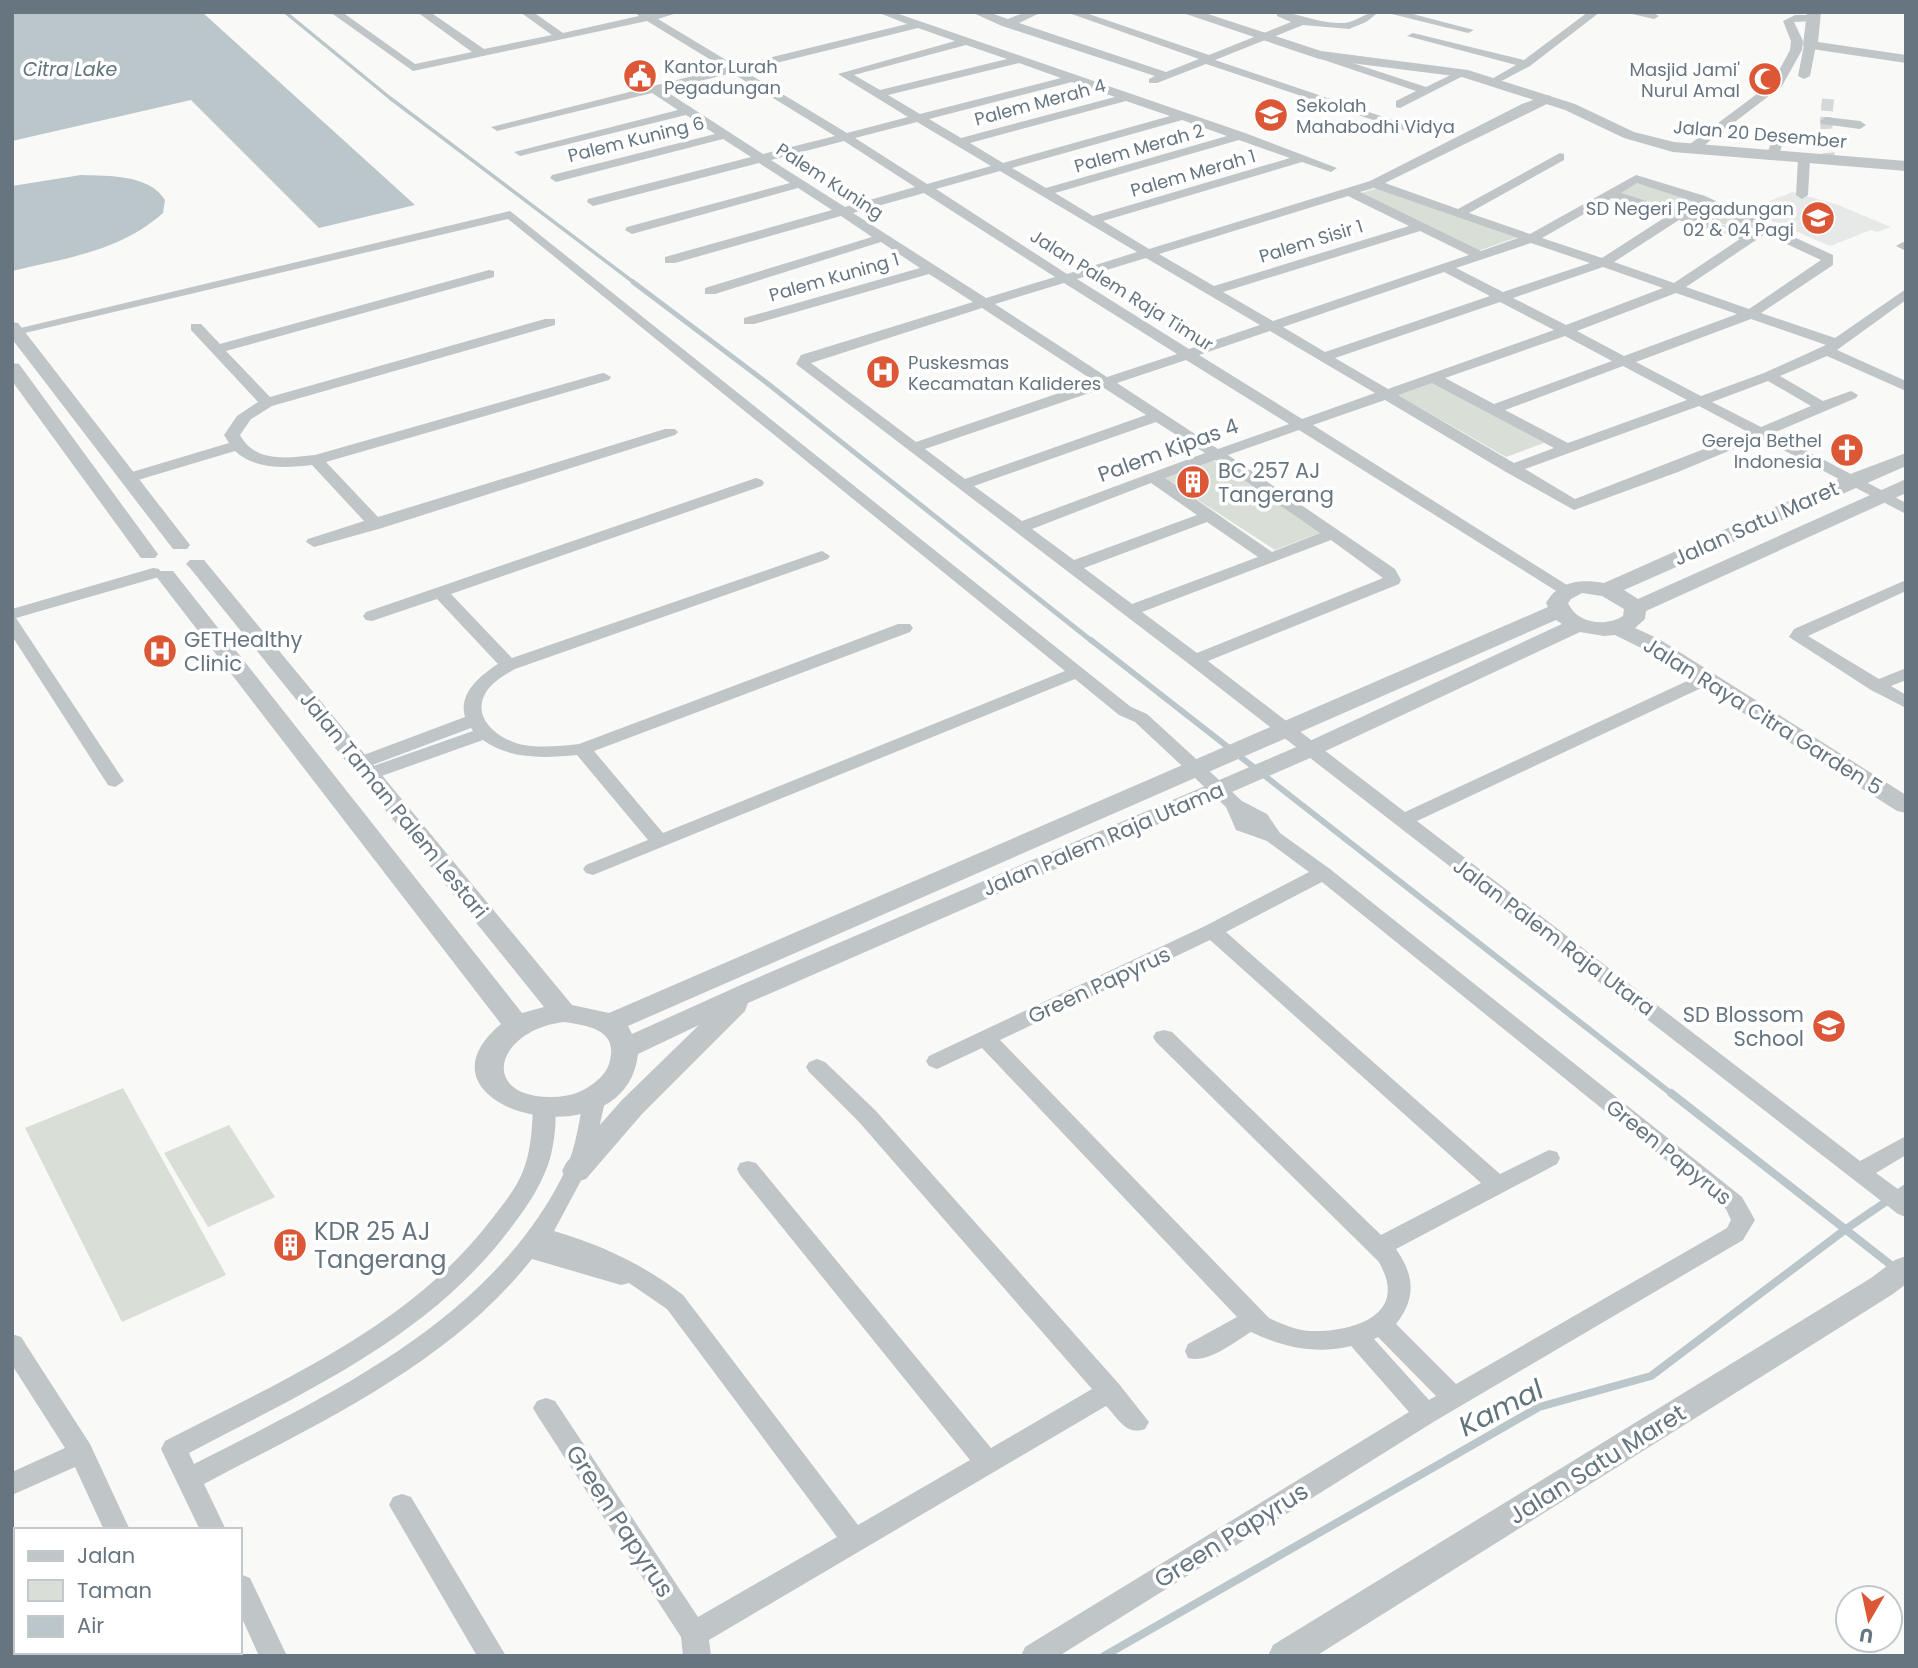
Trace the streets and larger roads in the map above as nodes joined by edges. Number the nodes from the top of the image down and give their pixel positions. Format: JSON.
{"nodes":[{"id":1,"x":335,"y":12,"type":"edge"},
{"id":2,"x":422,"y":12,"type":"edge"},
{"id":3,"x":525,"y":12,"type":"edge"},
{"id":4,"x":675,"y":12,"type":"edge"},
{"id":5,"x":881,"y":12,"type":"edge"},
{"id":6,"x":976,"y":12,"type":"edge"},
{"id":7,"x":1037,"y":12,"type":"edge"},
{"id":8,"x":1071,"y":12,"type":"edge"},
{"id":9,"x":1188,"y":12,"type":"edge"},
{"id":10,"x":1284,"y":12,"type":"edge"},
{"id":11,"x":1374,"y":12,"type":"edge"},
{"id":12,"x":1389,"y":12,"type":"edge"},
{"id":13,"x":1595,"y":12,"type":"edge"},
{"id":14,"x":1628,"y":12,"type":"edge"},
{"id":15,"x":1813,"y":15,"type":"edge"},
{"id":16,"x":1654,"y":16,"type":"dead end"},
{"id":17,"x":650,"y":17,"type":"edge"},
{"id":18,"x":1301,"y":22,"type":"junction"},
{"id":19,"x":1008,"y":23,"type":"junction"},
{"id":20,"x":917,"y":25,"type":"junction"},
{"id":21,"x":995,"y":29,"type":"dead end"},
{"id":22,"x":1413,"y":36,"type":"dead end"},
{"id":23,"x":562,"y":37,"type":"junction"},
{"id":24,"x":1263,"y":37,"type":"junction"},
{"id":25,"x":865,"y":39,"type":"junction"},
{"id":26,"x":962,"y":41,"type":"junction"},
{"id":27,"x":1440,"y":43,"type":"junction"},
{"id":28,"x":1810,"y":45,"type":"junction"},
{"id":29,"x":881,"y":46,"type":"dead end"},
{"id":30,"x":893,"y":52,"type":"dead end"},
{"id":31,"x":483,"y":54,"type":"junction"},
{"id":32,"x":1319,"y":55,"type":"junction"},
{"id":33,"x":905,"y":58,"type":"junction"},
{"id":34,"x":1207,"y":59,"type":"junction"},
{"id":35,"x":1906,"y":59,"type":"edge"},
{"id":36,"x":1019,"y":60,"type":"junction"},
{"id":37,"x":1526,"y":64,"type":"junction"},
{"id":38,"x":734,"y":70,"type":"junction"},
{"id":39,"x":1463,"y":73,"type":"junction"},
{"id":40,"x":1804,"y":76,"type":"dead end"},
{"id":41,"x":1074,"y":78,"type":"junction"},
{"id":42,"x":1494,"y":82,"type":"junction"},
{"id":43,"x":654,"y":89,"type":"junction"},
{"id":44,"x":1427,"y":91,"type":"junction"},
{"id":45,"x":879,"y":94,"type":"junction"},
{"id":46,"x":1128,"y":96,"type":"junction"},
{"id":47,"x":1537,"y":101,"type":"junction"},
{"id":48,"x":1400,"y":104,"type":"dead end"},
{"id":49,"x":688,"y":111,"type":"junction"},
{"id":50,"x":1184,"y":116,"type":"junction"},
{"id":51,"x":920,"y":118,"type":"junction"},
{"id":52,"x":1826,"y":121,"type":"dead end"},
{"id":53,"x":1860,"y":125,"type":"dead end"},
{"id":54,"x":497,"y":127,"type":"dead end"},
{"id":55,"x":1410,"y":128,"type":"dead end"},
{"id":56,"x":1780,"y":134,"type":"dead end"},
{"id":57,"x":724,"y":135,"type":"junction"},
{"id":58,"x":1241,"y":136,"type":"junction"},
{"id":59,"x":846,"y":138,"type":"junction"},
{"id":60,"x":960,"y":142,"type":"junction"},
{"id":61,"x":1690,"y":150,"type":"junction"},
{"id":62,"x":520,"y":152,"type":"dead end"},
{"id":63,"x":1560,"y":157,"type":"dead end"},
{"id":64,"x":1772,"y":157,"type":"junction"},
{"id":65,"x":761,"y":159,"type":"junction"},
{"id":66,"x":1302,"y":159,"type":"junction"},
{"id":67,"x":1804,"y":159,"type":"junction"},
{"id":68,"x":1906,"y":166,"type":"edge"},
{"id":69,"x":1004,"y":167,"type":"junction"},
{"id":70,"x":1331,"y":167,"type":"dead end"},
{"id":71,"x":556,"y":178,"type":"dead end"},
{"id":72,"x":800,"y":184,"type":"junction"},
{"id":73,"x":1374,"y":184,"type":"junction"},
{"id":74,"x":925,"y":189,"type":"junction"},
{"id":75,"x":1046,"y":192,"type":"junction"},
{"id":76,"x":1350,"y":192,"type":"junction"},
{"id":77,"x":1609,"y":193,"type":"junction"},
{"id":78,"x":1802,"y":195,"type":"dead end"},
{"id":79,"x":593,"y":202,"type":"dead end"},
{"id":80,"x":841,"y":211,"type":"junction"},
{"id":81,"x":1461,"y":212,"type":"junction"},
{"id":82,"x":1679,"y":214,"type":"junction"},
{"id":83,"x":1093,"y":220,"type":"junction"},
{"id":84,"x":1419,"y":227,"type":"junction"},
{"id":85,"x":632,"y":230,"type":"dead end"},
{"id":86,"x":1756,"y":234,"type":"junction"},
{"id":87,"x":882,"y":238,"type":"junction"},
{"id":88,"x":1532,"y":238,"type":"junction"},
{"id":89,"x":1151,"y":254,"type":"junction"},
{"id":90,"x":1481,"y":256,"type":"junction"},
{"id":91,"x":670,"y":260,"type":"dead end"},
{"id":92,"x":1603,"y":263,"type":"junction"},
{"id":93,"x":1446,"y":268,"type":"junction"},
{"id":94,"x":930,"y":269,"type":"junction"},
{"id":95,"x":489,"y":274,"type":"dead end"},
{"id":96,"x":1068,"y":280,"type":"junction"},
{"id":97,"x":1675,"y":288,"type":"junction"},
{"id":98,"x":710,"y":291,"type":"dead end"},
{"id":99,"x":1213,"y":291,"type":"junction"},
{"id":100,"x":1906,"y":293,"type":"edge"},
{"id":101,"x":1501,"y":298,"type":"junction"},
{"id":102,"x":985,"y":305,"type":"junction"},
{"id":103,"x":1750,"y":314,"type":"junction"},
{"id":104,"x":749,"y":321,"type":"dead end"},
{"id":105,"x":550,"y":322,"type":"dead end"},
{"id":106,"x":1272,"y":326,"type":"junction"},
{"id":107,"x":196,"y":327,"type":"dead end"},
{"id":108,"x":14,"y":330,"type":"edge"},
{"id":109,"x":1565,"y":331,"type":"junction"},
{"id":110,"x":1833,"y":348,"type":"junction"},
{"id":111,"x":217,"y":349,"type":"junction"},
{"id":112,"x":1186,"y":354,"type":"junction"},
{"id":113,"x":1323,"y":357,"type":"junction"},
{"id":114,"x":1626,"y":361,"type":"junction"},
{"id":115,"x":12,"y":368,"type":"edge"},
{"id":116,"x":1769,"y":376,"type":"junction"},
{"id":117,"x":604,"y":377,"type":"dead end"},
{"id":118,"x":1432,"y":377,"type":"junction"},
{"id":119,"x":1104,"y":383,"type":"junction"},
{"id":120,"x":1906,"y":387,"type":"edge"},
{"id":121,"x":1386,"y":394,"type":"junction"},
{"id":122,"x":1851,"y":395,"type":"dead end"},
{"id":123,"x":1702,"y":401,"type":"junction"},
{"id":124,"x":267,"y":403,"type":"junction"},
{"id":125,"x":1823,"y":407,"type":"junction"},
{"id":126,"x":1492,"y":410,"type":"junction"},
{"id":127,"x":1157,"y":416,"type":"junction"},
{"id":128,"x":1302,"y":423,"type":"junction"},
{"id":129,"x":670,"y":432,"type":"dead end"},
{"id":130,"x":1762,"y":432,"type":"junction"},
{"id":131,"x":236,"y":446,"type":"junction"},
{"id":132,"x":915,"y":447,"type":"junction"},
{"id":133,"x":1567,"y":449,"type":"junction"},
{"id":134,"x":1216,"y":454,"type":"junction"},
{"id":135,"x":192,"y":458,"type":"joint"},
{"id":136,"x":1906,"y":459,"type":"edge"},
{"id":137,"x":316,"y":460,"type":"junction"},
{"id":138,"x":1511,"y":469,"type":"junction"},
{"id":139,"x":126,"y":475,"type":"junction"},
{"id":140,"x":1153,"y":477,"type":"junction"},
{"id":141,"x":1852,"y":480,"type":"junction"},
{"id":142,"x":756,"y":484,"type":"dead end"},
{"id":143,"x":964,"y":484,"type":"junction"},
{"id":144,"x":1906,"y":485,"type":"edge"},
{"id":145,"x":1881,"y":496,"type":"junction"},
{"id":146,"x":1906,"y":509,"type":"edge"},
{"id":147,"x":1209,"y":516,"type":"junction"},
{"id":148,"x":376,"y":524,"type":"junction"},
{"id":149,"x":1019,"y":528,"type":"junction"},
{"id":150,"x":1333,"y":534,"type":"junction"},
{"id":151,"x":314,"y":542,"type":"dead end"},
{"id":152,"x":180,"y":545,"type":"junction"},
{"id":153,"x":822,"y":556,"type":"dead end"},
{"id":154,"x":1270,"y":558,"type":"junction"},
{"id":155,"x":197,"y":564,"type":"junction"},
{"id":156,"x":152,"y":567,"type":"junction"},
{"id":157,"x":1071,"y":567,"type":"junction"},
{"id":158,"x":1906,"y":585,"type":"edge"},
{"id":159,"x":1608,"y":590,"type":"junction"},
{"id":160,"x":440,"y":592,"type":"junction"},
{"id":161,"x":1562,"y":601,"type":"junction"},
{"id":162,"x":12,"y":602,"type":"edge"},
{"id":163,"x":1130,"y":611,"type":"junction"},
{"id":164,"x":12,"y":614,"type":"edge"},
{"id":165,"x":372,"y":616,"type":"dead end"},
{"id":166,"x":1629,"y":618,"type":"junction"},
{"id":167,"x":12,"y":622,"type":"edge"},
{"id":168,"x":1578,"y":625,"type":"junction"},
{"id":169,"x":904,"y":628,"type":"dead end"},
{"id":170,"x":20,"y":650,"type":"edge"},
{"id":171,"x":1195,"y":660,"type":"junction"},
{"id":172,"x":509,"y":666,"type":"junction"},
{"id":173,"x":1078,"y":672,"type":"junction"},
{"id":174,"x":1906,"y":673,"type":"edge"},
{"id":175,"x":1706,"y":679,"type":"junction"},
{"id":176,"x":1877,"y":686,"type":"junction"},
{"id":177,"x":1906,"y":703,"type":"edge"},
{"id":178,"x":479,"y":726,"type":"junction"},
{"id":179,"x":1285,"y":731,"type":"junction"},
{"id":180,"x":582,"y":748,"type":"junction"},
{"id":181,"x":1309,"y":750,"type":"junction"},
{"id":182,"x":1194,"y":768,"type":"junction"},
{"id":183,"x":364,"y":769,"type":"junction"},
{"id":184,"x":115,"y":781,"type":"dead end"},
{"id":185,"x":1906,"y":793,"type":"edge"},
{"id":186,"x":1227,"y":797,"type":"junction"},
{"id":187,"x":1906,"y":806,"type":"edge"},
{"id":188,"x":1401,"y":821,"type":"junction"},
{"id":189,"x":660,"y":842,"type":"junction"},
{"id":190,"x":593,"y":869,"type":"dead end"},
{"id":191,"x":1323,"y":873,"type":"junction"},
{"id":192,"x":1212,"y":931,"type":"junction"},
{"id":193,"x":752,"y":990,"type":"junction"},
{"id":194,"x":564,"y":1013,"type":"junction"},
{"id":195,"x":608,"y":1024,"type":"junction"},
{"id":196,"x":518,"y":1027,"type":"junction"},
{"id":197,"x":1164,"y":1037,"type":"dead end"},
{"id":198,"x":985,"y":1038,"type":"junction"},
{"id":199,"x":626,"y":1048,"type":"junction"},
{"id":200,"x":937,"y":1061,"type":"dead end"},
{"id":201,"x":817,"y":1067,"type":"dead end"},
{"id":202,"x":595,"y":1097,"type":"junction"},
{"id":203,"x":544,"y":1108,"type":"junction"},
{"id":204,"x":1906,"y":1144,"type":"edge"},
{"id":205,"x":1549,"y":1158,"type":"dead end"},
{"id":206,"x":748,"y":1169,"type":"dead end"},
{"id":207,"x":576,"y":1171,"type":"junction"},
{"id":208,"x":1861,"y":1171,"type":"junction"},
{"id":209,"x":1498,"y":1185,"type":"junction"},
{"id":210,"x":1906,"y":1208,"type":"edge"},
{"id":211,"x":533,"y":1242,"type":"junction"},
{"id":212,"x":1381,"y":1247,"type":"junction"},
{"id":213,"x":1894,"y":1277,"type":"edge"},
{"id":214,"x":1253,"y":1319,"type":"junction"},
{"id":215,"x":1380,"y":1324,"type":"junction"},
{"id":216,"x":1357,"y":1337,"type":"junction"},
{"id":217,"x":12,"y":1345,"type":"edge"},
{"id":218,"x":1197,"y":1351,"type":"dead end"},
{"id":219,"x":1110,"y":1391,"type":"junction"},
{"id":220,"x":1454,"y":1398,"type":"junction"},
{"id":221,"x":545,"y":1408,"type":"dead end"},
{"id":222,"x":1426,"y":1414,"type":"junction"},
{"id":223,"x":1136,"y":1422,"type":"dead end"},
{"id":224,"x":81,"y":1452,"type":"junction"},
{"id":225,"x":988,"y":1463,"type":"junction"},
{"id":226,"x":189,"y":1479,"type":"junction"},
{"id":227,"x":12,"y":1484,"type":"edge"},
{"id":228,"x":402,"y":1505,"type":"dead end"},
{"id":229,"x":116,"y":1528,"type":"edge"},
{"id":230,"x":212,"y":1528,"type":"edge"},
{"id":231,"x":853,"y":1540,"type":"junction"},
{"id":232,"x":242,"y":1590,"type":"edge"},
{"id":233,"x":695,"y":1645,"type":"edge"},
{"id":234,"x":273,"y":1656,"type":"edge"},
{"id":235,"x":492,"y":1656,"type":"edge"},
{"id":236,"x":1035,"y":1656,"type":"edge"},
{"id":237,"x":1285,"y":1656,"type":"edge"}],
"edges":[{"from":1,"to":31,"type":"street"},
{"from":2,"to":31,"type":"street"},
{"from":3,"to":23,"type":"street"},
{"from":4,"to":17,"type":"street"},
{"from":5,"to":20,"type":"street"},
{"from":6,"to":19,"type":"street"},
{"from":7,"to":19,"type":"street"},
{"from":8,"to":34,"type":"street"},
{"from":9,"to":24,"type":"street","name":"Jalan 20 Desember"},
{"from":10,"to":18,"type":"street"},
{"from":11,"to":18,"type":"street"},
{"from":12,"to":27,"type":"street"},
{"from":13,"to":37,"type":"street"},
{"from":14,"to":16,"type":"street"},
{"from":15,"to":28,"type":"street"},
{"from":15,"to":61,"type":"street"},
{"from":17,"to":23,"type":"street"},
{"from":17,"to":38,"type":"street","name":"Jalan Palem Raja Timur"},
{"from":18,"to":24,"type":"street"},
{"from":19,"to":21,"type":"street"},
{"from":19,"to":34,"type":"street"},
{"from":20,"to":25,"type":"street"},
{"from":20,"to":26,"type":"street"},
{"from":22,"to":27,"type":"street"},
{"from":23,"to":31,"type":"street"},
{"from":24,"to":32,"type":"street","name":"Jalan 20 Desember"},
{"from":24,"to":34,"type":"street"},
{"from":25,"to":29,"type":"street"},
{"from":25,"to":38,"type":"street"},
{"from":26,"to":33,"type":"street"},
{"from":26,"to":36,"type":"street"},
{"from":27,"to":37,"type":"street"},
{"from":28,"to":35,"type":"street"},
{"from":28,"to":40,"type":"street"},
{"from":30,"to":33,"type":"street"},
{"from":32,"to":39,"type":"street","name":"Jalan 20 Desember"},
{"from":32,"to":44,"type":"street"},
{"from":33,"to":45,"type":"street"},
{"from":34,"to":55,"type":"street"},
{"from":36,"to":41,"type":"street"},
{"from":36,"to":45,"type":"street"},
{"from":37,"to":42,"type":"street"},
{"from":38,"to":43,"type":"street"},
{"from":38,"to":59,"type":"street","name":"Jalan Palem Raja Timur"},
{"from":39,"to":42,"type":"street","name":"Jalan 20 Desember"},
{"from":39,"to":44,"type":"street"},
{"from":41,"to":46,"type":"street"},
{"from":41,"to":51,"type":"street"},
{"from":42,"to":47,"type":"street","name":"Jalan 20 Desember"},
{"from":43,"to":49,"type":"street","name":"Palem Kuning"},
{"from":43,"to":54,"type":"street"},
{"from":44,"to":48,"type":"street"},
{"from":45,"to":51,"type":"street"},
{"from":46,"to":50,"type":"street"},
{"from":46,"to":60,"type":"street","name":"Palem Merah 4"},
{"from":47,"to":61,"type":"street","name":"Jalan 20 Desember"},
{"from":47,"to":73,"type":"street"},
{"from":49,"to":57,"type":"street","name":"Palem Kuning"},
{"from":49,"to":62,"type":"street"},
{"from":50,"to":58,"type":"street"},
{"from":50,"to":69,"type":"street"},
{"from":51,"to":59,"type":"street"},
{"from":51,"to":60,"type":"street"},
{"from":52,"to":53,"type":"street"},
{"from":56,"to":64,"type":"street"},
{"from":57,"to":65,"type":"street","name":"Palem Kuning"},
{"from":57,"to":71,"type":"street","name":"Palem Kuning 6"},
{"from":58,"to":66,"type":"street"},
{"from":58,"to":75,"type":"street","name":"Palem Merah 2"},
{"from":59,"to":65,"type":"street"},
{"from":59,"to":74,"type":"street","name":"Jalan Palem Raja Timur"},
{"from":60,"to":69,"type":"street"},
{"from":61,"to":64,"type":"street","name":"Jalan 20 Desember"},
{"from":63,"to":81,"type":"street"},
{"from":64,"to":67,"type":"street","name":"Jalan 20 Desember"},
{"from":65,"to":72,"type":"street","name":"Palem Kuning"},
{"from":65,"to":79,"type":"street"},
{"from":66,"to":70,"type":"street"},
{"from":66,"to":83,"type":"street","name":"Palem Merah 1"},
{"from":67,"to":68,"type":"street","name":"Jalan 20 Desember"},
{"from":67,"to":78,"type":"street"},
{"from":69,"to":74,"type":"street"},
{"from":69,"to":75,"type":"street"},
{"from":72,"to":80,"type":"street","name":"Palem Kuning"},
{"from":72,"to":85,"type":"street"},
{"from":73,"to":76,"type":"street"},
{"from":73,"to":81,"type":"street"},
{"from":74,"to":80,"type":"street"},
{"from":74,"to":96,"type":"street","name":"Jalan Palem Raja Timur"},
{"from":75,"to":83,"type":"street"},
{"from":76,"to":84,"type":"street"},
{"from":76,"to":89,"type":"street"},
{"from":77,"to":82,"type":"street"},
{"from":77,"to":86,"type":"street"},
{"from":77,"to":88,"type":"street"},
{"from":80,"to":87,"type":"street","name":"Palem Kuning"},
{"from":80,"to":91,"type":"street"},
{"from":81,"to":88,"type":"street"},
{"from":82,"to":86,"type":"street"},
{"from":82,"to":92,"type":"street"},
{"from":83,"to":89,"type":"street"},
{"from":84,"to":90,"type":"street"},
{"from":84,"to":99,"type":"street","name":"Palem Sisir 1"},
{"from":86,"to":97,"type":"street","name":"Palem Kipas 4"},
{"from":86,"to":103,"type":"street"},
{"from":87,"to":94,"type":"street","name":"Palem Kuning"},
{"from":87,"to":98,"type":"street"},
{"from":88,"to":90,"type":"street"},
{"from":88,"to":92,"type":"street"},
{"from":89,"to":96,"type":"street"},
{"from":89,"to":99,"type":"street"},
{"from":90,"to":93,"type":"street"},
{"from":92,"to":97,"type":"street"},
{"from":92,"to":101,"type":"street"},
{"from":93,"to":101,"type":"street"},
{"from":93,"to":106,"type":"street"},
{"from":94,"to":102,"type":"street","name":"Palem Kuning"},
{"from":94,"to":104,"type":"street","name":"Palem Kuning 1"},
{"from":95,"to":111,"type":"street"},
{"from":96,"to":102,"type":"street"},
{"from":96,"to":112,"type":"street","name":"Jalan Palem Raja Timur"},
{"from":97,"to":103,"type":"street"},
{"from":97,"to":109,"type":"street","name":"Palem Kipas 4"},
{"from":99,"to":106,"type":"street"},
{"from":100,"to":110,"type":"street"},
{"from":101,"to":109,"type":"street"},
{"from":101,"to":113,"type":"street"},
{"from":102,"to":119,"type":"street","name":"Palem Kuning"},
{"from":102,"to":132,"type":"street","name":"Jalan Palem Raja Utara"},
{"from":103,"to":110,"type":"street"},
{"from":103,"to":114,"type":"street"},
{"from":105,"to":124,"type":"street"},
{"from":106,"to":112,"type":"street"},
{"from":106,"to":113,"type":"street"},
{"from":107,"to":111,"type":"street"},
{"from":108,"to":139,"type":"street"},
{"from":108,"to":173,"type":"street","name":"Green Papyrus"},
{"from":109,"to":114,"type":"street"},
{"from":109,"to":118,"type":"street","name":"Palem Kipas 4"},
{"from":110,"to":116,"type":"street"},
{"from":110,"to":120,"type":"street"},
{"from":111,"to":124,"type":"street"},
{"from":112,"to":119,"type":"street"},
{"from":112,"to":128,"type":"street","name":"Jalan Palem Raja Timur"},
{"from":113,"to":121,"type":"street"},
{"from":114,"to":123,"type":"street"},
{"from":114,"to":126,"type":"street"},
{"from":115,"to":156,"type":"street","name":"Jalan Taman Palem Lestari"},
{"from":116,"to":123,"type":"street"},
{"from":116,"to":125,"type":"street"},
{"from":117,"to":137,"type":"street"},
{"from":118,"to":121,"type":"street","name":"Palem Kipas 4"},
{"from":118,"to":126,"type":"street"},
{"from":119,"to":127,"type":"street","name":"Palem Kuning"},
{"from":119,"to":132,"type":"street"},
{"from":121,"to":128,"type":"street","name":"Palem Kipas 4"},
{"from":121,"to":138,"type":"street"},
{"from":122,"to":125,"type":"street"},
{"from":123,"to":130,"type":"street"},
{"from":123,"to":133,"type":"street"},
{"from":124,"to":131,"type":"street"},
{"from":125,"to":130,"type":"street"},
{"from":126,"to":133,"type":"street"},
{"from":127,"to":134,"type":"street","name":"Palem Kuning"},
{"from":127,"to":143,"type":"street"},
{"from":128,"to":134,"type":"street","name":"Palem Kipas 4"},
{"from":128,"to":161,"type":"street","name":"Jalan Palem Raja Timur"},
{"from":129,"to":148,"type":"street"},
{"from":130,"to":138,"type":"street"},
{"from":130,"to":141,"type":"street"},
{"from":131,"to":135,"type":"street"},
{"from":131,"to":137,"type":"street"},
{"from":132,"to":143,"type":"street","name":"Jalan Palem Raja Utara"},
{"from":133,"to":138,"type":"street"},
{"from":134,"to":140,"type":"street","name":"Palem Kipas 4"},
{"from":134,"to":150,"type":"street","name":"Palem Kuning"},
{"from":135,"to":139,"type":"street"},
{"from":136,"to":141,"type":"street","name":"Jalan Satu Maret"},
{"from":137,"to":148,"type":"street"},
{"from":139,"to":152,"type":"street"},
{"from":140,"to":147,"type":"street"},
{"from":140,"to":149,"type":"street","name":"Palem Kipas 4"},
{"from":141,"to":145,"type":"street"},
{"from":141,"to":159,"type":"street","name":"Jalan Satu Maret"},
{"from":142,"to":160,"type":"street"},
{"from":143,"to":149,"type":"street","name":"Jalan Palem Raja Utara"},
{"from":144,"to":145,"type":"street","name":"Jalan Satu Maret"},
{"from":145,"to":146,"type":"street"},
{"from":145,"to":166,"type":"street","name":"Jalan Satu Maret"},
{"from":147,"to":154,"type":"street"},
{"from":147,"to":157,"type":"street"},
{"from":148,"to":151,"type":"street"},
{"from":149,"to":157,"type":"street","name":"Jalan Palem Raja Utara"},
{"from":150,"to":154,"type":"street"},
{"from":150,"to":171,"type":"street","name":"Palem Kuning"},
{"from":152,"to":155,"type":"street","name":"Jalan Taman Palem Lestari"},
{"from":152,"to":156,"type":"street"},
{"from":153,"to":172,"type":"street"},
{"from":154,"to":163,"type":"street"},
{"from":155,"to":156,"type":"street"},
{"from":155,"to":183,"type":"street","name":"Jalan Taman Palem Lestari"},
{"from":156,"to":162,"type":"street"},
{"from":156,"to":164,"type":"street"},
{"from":156,"to":196,"type":"street","name":"Jalan Taman Palem Lestari"},
{"from":157,"to":163,"type":"street","name":"Jalan Palem Raja Utara"},
{"from":158,"to":176,"type":"street"},
{"from":159,"to":161,"type":"street"},
{"from":159,"to":166,"type":"street"},
{"from":160,"to":165,"type":"street"},
{"from":160,"to":172,"type":"street"},
{"from":161,"to":168,"type":"street"},
{"from":161,"to":179,"type":"street","name":"Jalan Palem Raja Utama"},
{"from":163,"to":171,"type":"street","name":"Jalan Palem Raja Utara"},
{"from":166,"to":168,"type":"street"},
{"from":166,"to":175,"type":"street","name":"Jalan Raya Citra Garden 5"},
{"from":166,"to":185,"type":"street","name":"Jalan Raya Citra Garden 5"},
{"from":167,"to":170,"type":"street"},
{"from":168,"to":181,"type":"street","name":"Jalan Palem Raja Utama"},
{"from":169,"to":180,"type":"street"},
{"from":170,"to":184,"type":"street"},
{"from":171,"to":179,"type":"street","name":"Jalan Palem Raja Utara"},
{"from":172,"to":178,"type":"street"},
{"from":173,"to":182,"type":"street","name":"Green Papyrus"},
{"from":173,"to":189,"type":"street"},
{"from":174,"to":176,"type":"street"},
{"from":175,"to":187,"type":"street","name":"Jalan Raya Citra Garden 5"},
{"from":175,"to":188,"type":"street"},
{"from":176,"to":177,"type":"street"},
{"from":178,"to":180,"type":"street"},
{"from":178,"to":183,"type":"street"},
{"from":179,"to":181,"type":"street","name":"Jalan Palem Raja Utara"},
{"from":179,"to":182,"type":"street","name":"Jalan Palem Raja Utama"},
{"from":180,"to":189,"type":"street"},
{"from":181,"to":186,"type":"street","name":"Jalan Palem Raja Utama"},
{"from":181,"to":188,"type":"street","name":"Jalan Palem Raja Utara"},
{"from":182,"to":186,"type":"street","name":"Green Papyrus"},
{"from":182,"to":195,"type":"street","name":"Jalan Palem Raja Utama"},
{"from":183,"to":194,"type":"street","name":"Jalan Taman Palem Lestari"},
{"from":186,"to":191,"type":"street","name":"Green Papyrus"},
{"from":186,"to":193,"type":"street","name":"Jalan Palem Raja Utama"},
{"from":188,"to":208,"type":"street","name":"Jalan Palem Raja Utara"},
{"from":189,"to":190,"type":"street"},
{"from":191,"to":192,"type":"street","name":"Green Papyrus"},
{"from":191,"to":220,"type":"street","name":"Green Papyrus"},
{"from":192,"to":198,"type":"street","name":"Green Papyrus"},
{"from":192,"to":209,"type":"street"},
{"from":193,"to":199,"type":"street","name":"Jalan Palem Raja Utama"},
{"from":193,"to":207,"type":"street"},
{"from":194,"to":195,"type":"street"},
{"from":194,"to":196,"type":"street"},
{"from":195,"to":199,"type":"street"},
{"from":196,"to":203,"type":"street"},
{"from":197,"to":212,"type":"street"},
{"from":198,"to":200,"type":"street","name":"Green Papyrus"},
{"from":198,"to":214,"type":"street"},
{"from":199,"to":202,"type":"street"},
{"from":201,"to":219,"type":"street"},
{"from":202,"to":203,"type":"street"},
{"from":202,"to":207,"type":"street"},
{"from":203,"to":226,"type":"street"},
{"from":204,"to":208,"type":"street"},
{"from":205,"to":209,"type":"street"},
{"from":206,"to":225,"type":"street"},
{"from":207,"to":211,"type":"street"},
{"from":208,"to":210,"type":"street","name":"Jalan Palem Raja Utara"},
{"from":209,"to":212,"type":"street"},
{"from":211,"to":226,"type":"street"},
{"from":211,"to":231,"type":"street"},
{"from":212,"to":215,"type":"street"},
{"from":213,"to":237,"type":"street","name":"Jalan Satu Maret"},
{"from":214,"to":216,"type":"street"},
{"from":214,"to":218,"type":"street"},
{"from":215,"to":216,"type":"street"},
{"from":215,"to":220,"type":"street"},
{"from":216,"to":222,"type":"street"},
{"from":217,"to":224,"type":"street"},
{"from":219,"to":223,"type":"street"},
{"from":219,"to":225,"type":"street","name":"Green Papyrus"},
{"from":220,"to":222,"type":"street","name":"Green Papyrus"},
{"from":221,"to":233,"type":"street","name":"Green Papyrus"},
{"from":222,"to":236,"type":"street","name":"Green Papyrus"},
{"from":224,"to":227,"type":"street"},
{"from":224,"to":229,"type":"street"},
{"from":225,"to":231,"type":"street","name":"Green Papyrus"},
{"from":226,"to":230,"type":"street"},
{"from":228,"to":235,"type":"street"},
{"from":231,"to":233,"type":"street","name":"Green Papyrus"},
{"from":232,"to":234,"type":"street"}]}
